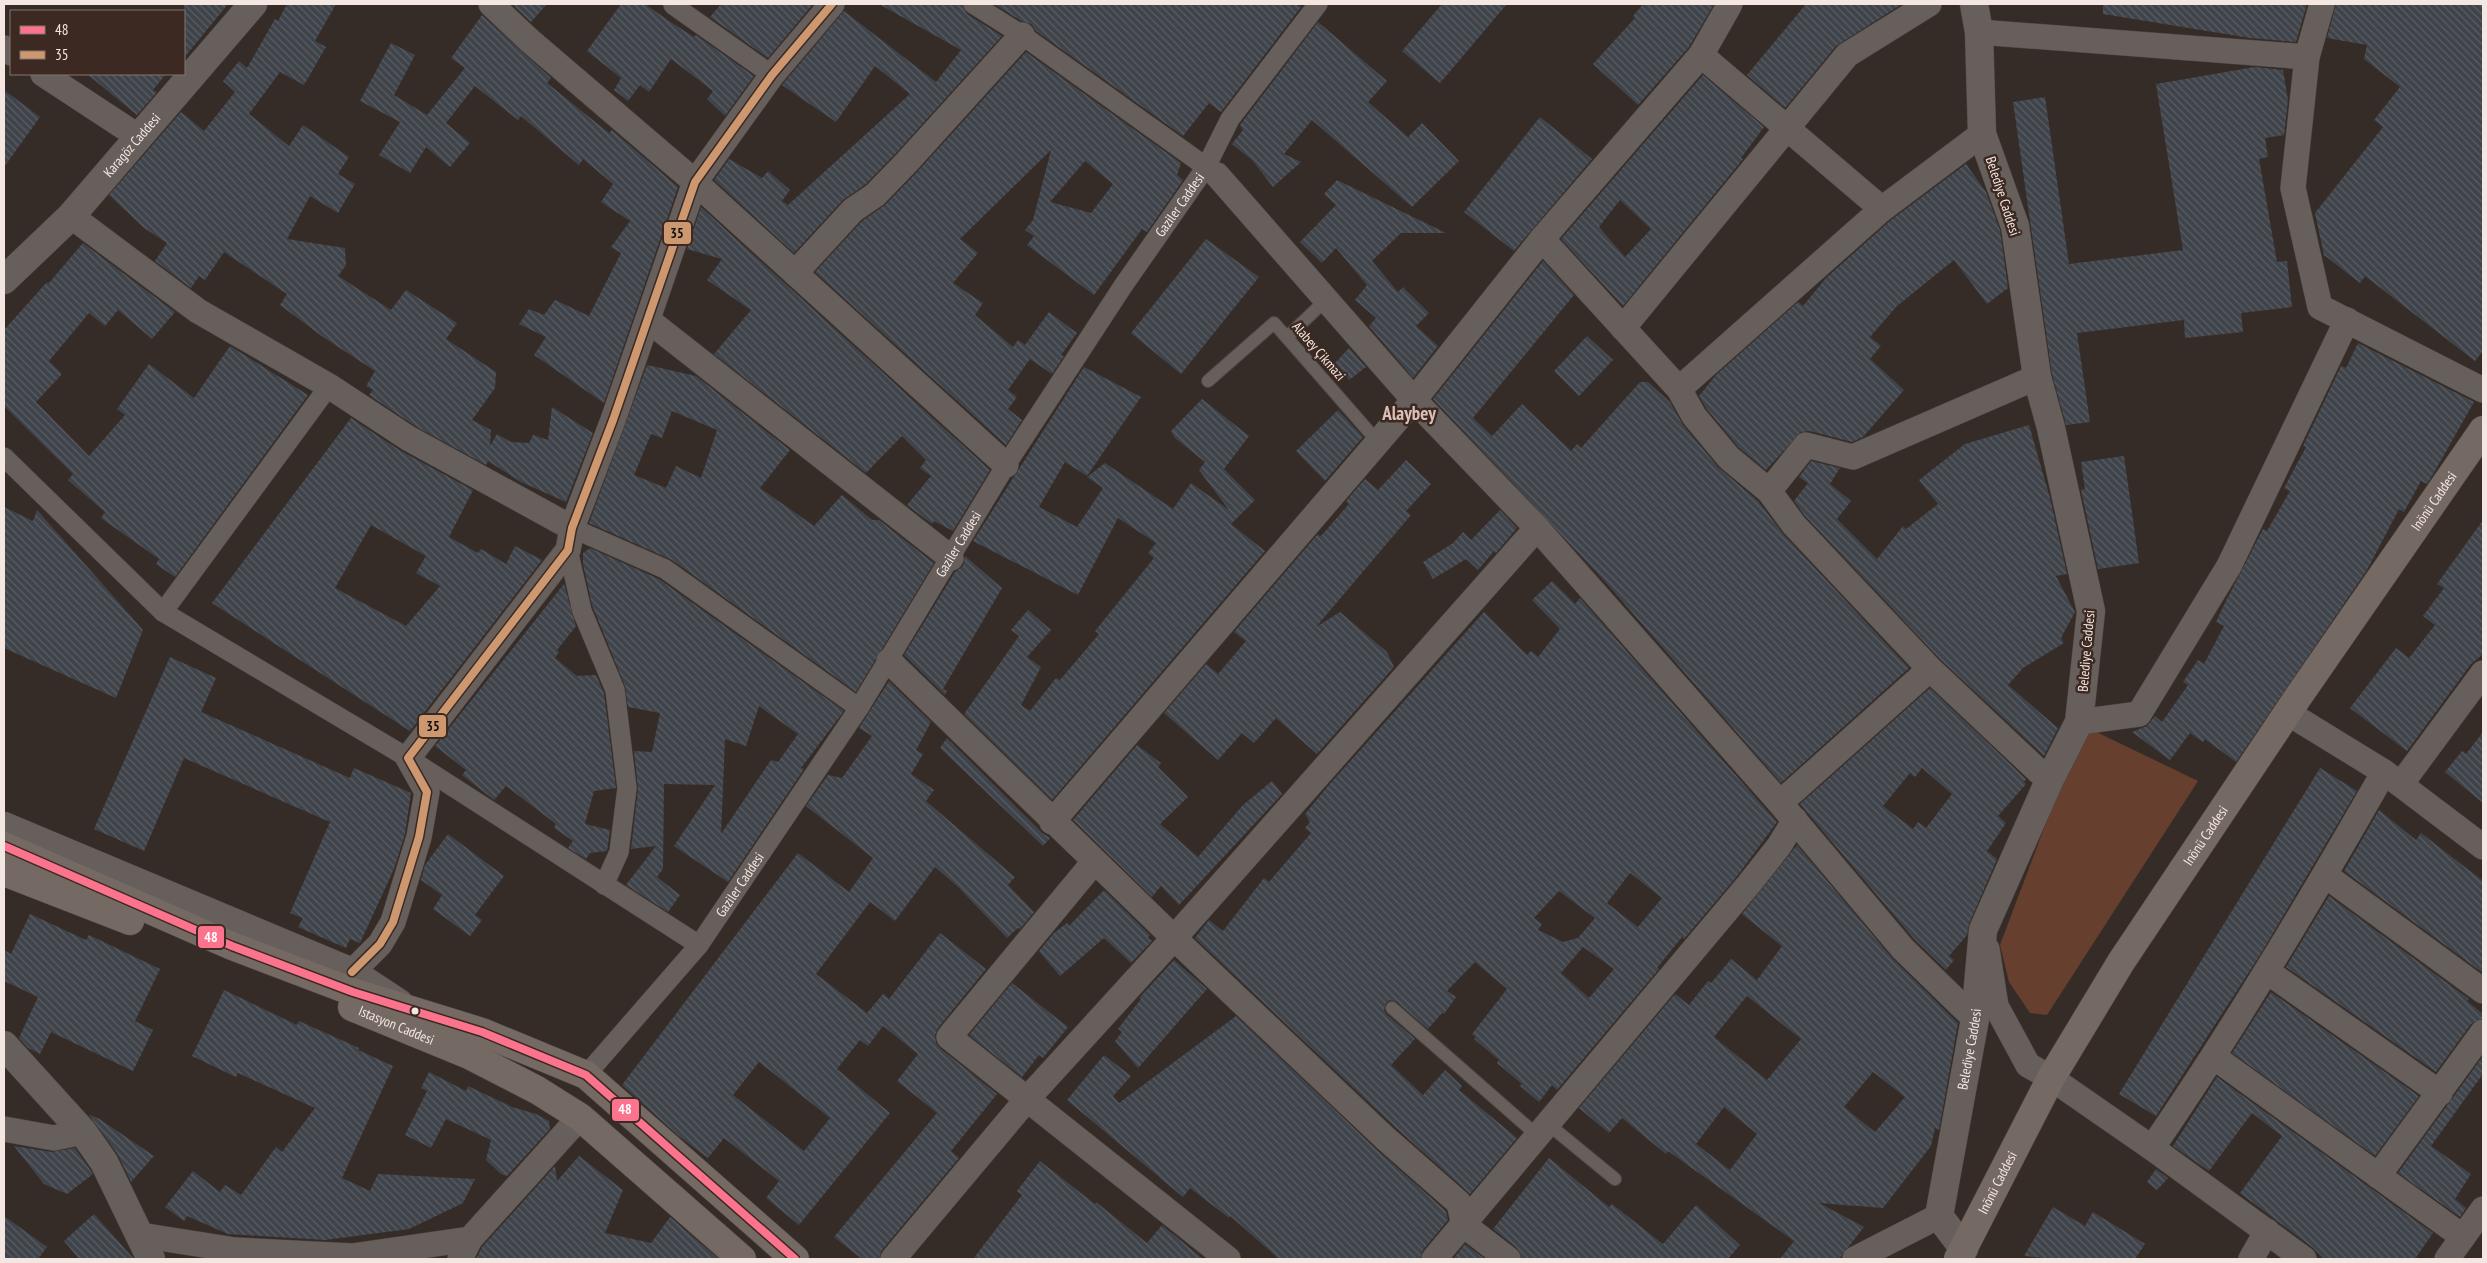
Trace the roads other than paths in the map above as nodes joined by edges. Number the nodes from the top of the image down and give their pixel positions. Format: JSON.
{"nodes":[{"id":1,"x":253,"y":4,"type":"edge"},
{"id":2,"x":491,"y":4,"type":"edge"},
{"id":3,"x":832,"y":4,"type":"edge"},
{"id":4,"x":973,"y":4,"type":"edge"},
{"id":5,"x":1318,"y":4,"type":"edge"},
{"id":6,"x":1730,"y":4,"type":"edge"},
{"id":7,"x":1929,"y":4,"type":"edge"},
{"id":8,"x":1974,"y":4,"type":"edge"},
{"id":9,"x":2322,"y":4,"type":"edge"},
{"id":10,"x":673,"y":5,"type":"dead end"},
{"id":11,"x":1979,"y":32,"type":"junction"},
{"id":12,"x":1022,"y":35,"type":"junction"},
{"id":13,"x":1701,"y":55,"type":"junction"},
{"id":14,"x":2307,"y":57,"type":"junction"},
{"id":15,"x":45,"y":75,"type":"edge"},
{"id":16,"x":772,"y":75,"type":"junction"},
{"id":17,"x":1788,"y":129,"type":"junction"},
{"id":18,"x":1982,"y":134,"type":"junction"},
{"id":19,"x":139,"y":137,"type":"junction"},
{"id":20,"x":1212,"y":171,"type":"junction"},
{"id":21,"x":695,"y":182,"type":"junction"},
{"id":22,"x":1882,"y":210,"type":"junction"},
{"id":23,"x":71,"y":216,"type":"junction"},
{"id":24,"x":1542,"y":239,"type":"junction"},
{"id":25,"x":795,"y":273,"type":"junction"},
{"id":26,"x":4,"y":280,"type":"edge"},
{"id":27,"x":1327,"y":300,"type":"junction"},
{"id":28,"x":648,"y":320,"type":"junction"},
{"id":29,"x":2347,"y":320,"type":"junction"},
{"id":30,"x":1623,"y":328,"type":"junction"},
{"id":31,"x":1287,"y":337,"type":"junction"},
{"id":32,"x":2037,"y":377,"type":"junction"},
{"id":33,"x":1208,"y":381,"type":"dead end"},
{"id":34,"x":329,"y":386,"type":"junction"},
{"id":35,"x":1679,"y":389,"type":"junction"},
{"id":36,"x":2483,"y":390,"type":"edge"},
{"id":37,"x":1414,"y":400,"type":"junction"},
{"id":38,"x":2483,"y":430,"type":"edge"},
{"id":39,"x":1378,"y":442,"type":"junction"},
{"id":40,"x":4,"y":457,"type":"edge"},
{"id":41,"x":1006,"y":464,"type":"junction"},
{"id":42,"x":1768,"y":491,"type":"junction"},
{"id":43,"x":1537,"y":528,"type":"junction"},
{"id":44,"x":570,"y":539,"type":"junction"},
{"id":45,"x":950,"y":558,"type":"junction"},
{"id":46,"x":162,"y":612,"type":"junction"},
{"id":47,"x":889,"y":662,"type":"junction"},
{"id":48,"x":1930,"y":669,"type":"junction"},
{"id":49,"x":2483,"y":673,"type":"edge"},
{"id":50,"x":859,"y":708,"type":"junction"},
{"id":51,"x":2288,"y":713,"type":"junction"},
{"id":52,"x":2080,"y":722,"type":"junction"},
{"id":53,"x":408,"y":758,"type":"junction"},
{"id":54,"x":2393,"y":778,"type":"junction"},
{"id":55,"x":2049,"y":781,"type":"junction"},
{"id":56,"x":1787,"y":812,"type":"junction"},
{"id":57,"x":1052,"y":822,"type":"junction"},
{"id":58,"x":4,"y":826,"type":"edge"},
{"id":59,"x":4,"y":846,"type":"edge"},
{"id":60,"x":2483,"y":847,"type":"edge"},
{"id":61,"x":1094,"y":862,"type":"junction"},
{"id":62,"x":4,"y":872,"type":"edge"},
{"id":63,"x":2325,"y":875,"type":"junction"},
{"id":64,"x":604,"y":885,"type":"junction"},
{"id":65,"x":1983,"y":930,"type":"junction"},
{"id":66,"x":1174,"y":938,"type":"junction"},
{"id":67,"x":699,"y":945,"type":"junction"},
{"id":68,"x":352,"y":972,"type":"junction"},
{"id":69,"x":2268,"y":972,"type":"junction"},
{"id":70,"x":2483,"y":991,"type":"edge"},
{"id":71,"x":402,"y":1005,"type":"junction"},
{"id":72,"x":1392,"y":1008,"type":"dead end"},
{"id":73,"x":1975,"y":1019,"type":"junction"},
{"id":74,"x":2483,"y":1032,"type":"edge"},
{"id":75,"x":4,"y":1045,"type":"edge"},
{"id":76,"x":2214,"y":1058,"type":"junction"},
{"id":77,"x":586,"y":1075,"type":"junction"},
{"id":78,"x":2051,"y":1078,"type":"junction"},
{"id":79,"x":2440,"y":1093,"type":"junction"},
{"id":80,"x":1028,"y":1098,"type":"junction"},
{"id":81,"x":580,"y":1116,"type":"junction"},
{"id":82,"x":4,"y":1128,"type":"edge"},
{"id":83,"x":1543,"y":1130,"type":"junction"},
{"id":84,"x":83,"y":1132,"type":"junction"},
{"id":85,"x":2152,"y":1148,"type":"junction"},
{"id":86,"x":2378,"y":1176,"type":"junction"},
{"id":87,"x":1615,"y":1179,"type":"dead end"},
{"id":88,"x":2483,"y":1209,"type":"edge"},
{"id":89,"x":1939,"y":1216,"type":"junction"},
{"id":90,"x":1464,"y":1225,"type":"junction"},
{"id":91,"x":2267,"y":1231,"type":"junction"},
{"id":92,"x":140,"y":1235,"type":"junction"},
{"id":93,"x":2463,"y":1237,"type":"junction"},
{"id":94,"x":465,"y":1249,"type":"edge"},
{"id":95,"x":1961,"y":1254,"type":"edge"},
{"id":96,"x":151,"y":1259,"type":"edge"},
{"id":97,"x":742,"y":1259,"type":"edge"},
{"id":98,"x":795,"y":1259,"type":"edge"},
{"id":99,"x":893,"y":1259,"type":"edge"},
{"id":100,"x":1228,"y":1259,"type":"edge"},
{"id":101,"x":1434,"y":1259,"type":"edge"},
{"id":102,"x":1508,"y":1259,"type":"edge"},
{"id":103,"x":1855,"y":1259,"type":"edge"},
{"id":104,"x":2251,"y":1259,"type":"edge"},
{"id":105,"x":2304,"y":1259,"type":"edge"},
{"id":106,"x":2447,"y":1259,"type":"edge"}],
"edges":[{"from":1,"to":19,"type":"street","name":"Karagöz Caddesi"},
{"from":2,"to":21,"type":"street"},
{"from":3,"to":16,"type":"street"},
{"from":4,"to":12,"type":"street"},
{"from":5,"to":20,"type":"street","name":"Gaziler Caddesi"},
{"from":6,"to":13,"type":"street"},
{"from":7,"to":17,"type":"street"},
{"from":8,"to":11,"type":"street","name":"Belediye Caddesi"},
{"from":9,"to":14,"type":"street"},
{"from":10,"to":16,"type":"street"},
{"from":11,"to":14,"type":"street"},
{"from":11,"to":18,"type":"street","name":"Belediye Caddesi"},
{"from":12,"to":20,"type":"street"},
{"from":12,"to":25,"type":"street"},
{"from":13,"to":17,"type":"street"},
{"from":13,"to":24,"type":"street"},
{"from":14,"to":29,"type":"street"},
{"from":15,"to":19,"type":"street"},
{"from":16,"to":21,"type":"street"},
{"from":17,"to":22,"type":"street"},
{"from":17,"to":30,"type":"street"},
{"from":18,"to":22,"type":"street"},
{"from":18,"to":32,"type":"street","name":"Belediye Caddesi"},
{"from":19,"to":23,"type":"street","name":"Karagöz Caddesi"},
{"from":20,"to":27,"type":"street"},
{"from":20,"to":41,"type":"street","name":"Gaziler Caddesi"},
{"from":21,"to":25,"type":"street"},
{"from":21,"to":28,"type":"street"},
{"from":22,"to":35,"type":"street"},
{"from":23,"to":26,"type":"street","name":"Karagöz Caddesi"},
{"from":23,"to":34,"type":"street"},
{"from":24,"to":30,"type":"street"},
{"from":24,"to":37,"type":"street"},
{"from":25,"to":41,"type":"street"},
{"from":27,"to":31,"type":"lane"},
{"from":27,"to":37,"type":"street"},
{"from":28,"to":44,"type":"street"},
{"from":28,"to":45,"type":"street"},
{"from":29,"to":36,"type":"street"},
{"from":29,"to":52,"type":"street"},
{"from":30,"to":35,"type":"street"},
{"from":31,"to":33,"type":"lane","name":"Alabey Çikmazi"},
{"from":31,"to":39,"type":"lane","name":"Alabey Çikmazi"},
{"from":32,"to":42,"type":"street"},
{"from":32,"to":52,"type":"street","name":"Belediye Caddesi"},
{"from":34,"to":44,"type":"street"},
{"from":34,"to":46,"type":"street"},
{"from":35,"to":42,"type":"street"},
{"from":37,"to":39,"type":"street"},
{"from":37,"to":43,"type":"street"},
{"from":38,"to":51,"type":"main road","name":"Inönü Caddesi"},
{"from":39,"to":57,"type":"street"},
{"from":40,"to":46,"type":"street"},
{"from":41,"to":45,"type":"street","name":"Gaziler Caddesi"},
{"from":42,"to":48,"type":"street"},
{"from":43,"to":56,"type":"street"},
{"from":43,"to":66,"type":"street"},
{"from":44,"to":50,"type":"street"},
{"from":44,"to":53,"type":"street"},
{"from":44,"to":64,"type":"street"},
{"from":45,"to":47,"type":"street","name":"Gaziler Caddesi"},
{"from":46,"to":53,"type":"street"},
{"from":47,"to":50,"type":"street","name":"Gaziler Caddesi"},
{"from":47,"to":57,"type":"street"},
{"from":48,"to":55,"type":"street"},
{"from":48,"to":56,"type":"street"},
{"from":49,"to":54,"type":"street"},
{"from":50,"to":67,"type":"street","name":"Gaziler Caddesi"},
{"from":51,"to":54,"type":"street"},
{"from":51,"to":78,"type":"main road","name":"Inönü Caddesi"},
{"from":52,"to":55,"type":"street","name":"Belediye Caddesi"},
{"from":53,"to":64,"type":"street"},
{"from":53,"to":68,"type":"street"},
{"from":54,"to":60,"type":"street"},
{"from":54,"to":63,"type":"street"},
{"from":55,"to":65,"type":"street","name":"Belediye Caddesi"},
{"from":56,"to":73,"type":"street"},
{"from":56,"to":83,"type":"street"},
{"from":57,"to":61,"type":"street"},
{"from":58,"to":68,"type":"street"},
{"from":59,"to":71,"type":"main road"},
{"from":61,"to":66,"type":"street"},
{"from":61,"to":80,"type":"street"},
{"from":62,"to":81,"type":"main road","name":"Istasyon Caddesi"},
{"from":63,"to":69,"type":"street"},
{"from":63,"to":70,"type":"street"},
{"from":64,"to":67,"type":"street"},
{"from":65,"to":73,"type":"street","name":"Belediye Caddesi"},
{"from":65,"to":78,"type":"street"},
{"from":66,"to":80,"type":"street"},
{"from":66,"to":90,"type":"street"},
{"from":67,"to":77,"type":"street","name":"Gaziler Caddesi"},
{"from":68,"to":71,"type":"street"},
{"from":69,"to":76,"type":"street"},
{"from":69,"to":79,"type":"street"},
{"from":71,"to":77,"type":"main road"},
{"from":72,"to":83,"type":"lane"},
{"from":73,"to":89,"type":"street","name":"Belediye Caddesi"},
{"from":74,"to":79,"type":"street"},
{"from":75,"to":84,"type":"street"},
{"from":76,"to":85,"type":"street"},
{"from":76,"to":86,"type":"street"},
{"from":77,"to":98,"type":"main road"},
{"from":78,"to":85,"type":"street"},
{"from":78,"to":95,"type":"main road","name":"Inönü Caddesi"},
{"from":79,"to":86,"type":"street"},
{"from":80,"to":99,"type":"street"},
{"from":80,"to":100,"type":"street"},
{"from":81,"to":94,"type":"street"},
{"from":81,"to":97,"type":"main road","name":"Istasyon Caddesi"},
{"from":82,"to":84,"type":"street"},
{"from":83,"to":87,"type":"lane"},
{"from":83,"to":90,"type":"street"},
{"from":84,"to":92,"type":"street"},
{"from":85,"to":91,"type":"street"},
{"from":86,"to":93,"type":"street"},
{"from":88,"to":93,"type":"street"},
{"from":89,"to":95,"type":"street"},
{"from":89,"to":103,"type":"street"},
{"from":90,"to":101,"type":"street"},
{"from":90,"to":102,"type":"street"},
{"from":91,"to":104,"type":"street"},
{"from":91,"to":105,"type":"street"},
{"from":92,"to":94,"type":"street"},
{"from":92,"to":96,"type":"street"},
{"from":93,"to":106,"type":"street"}]}
